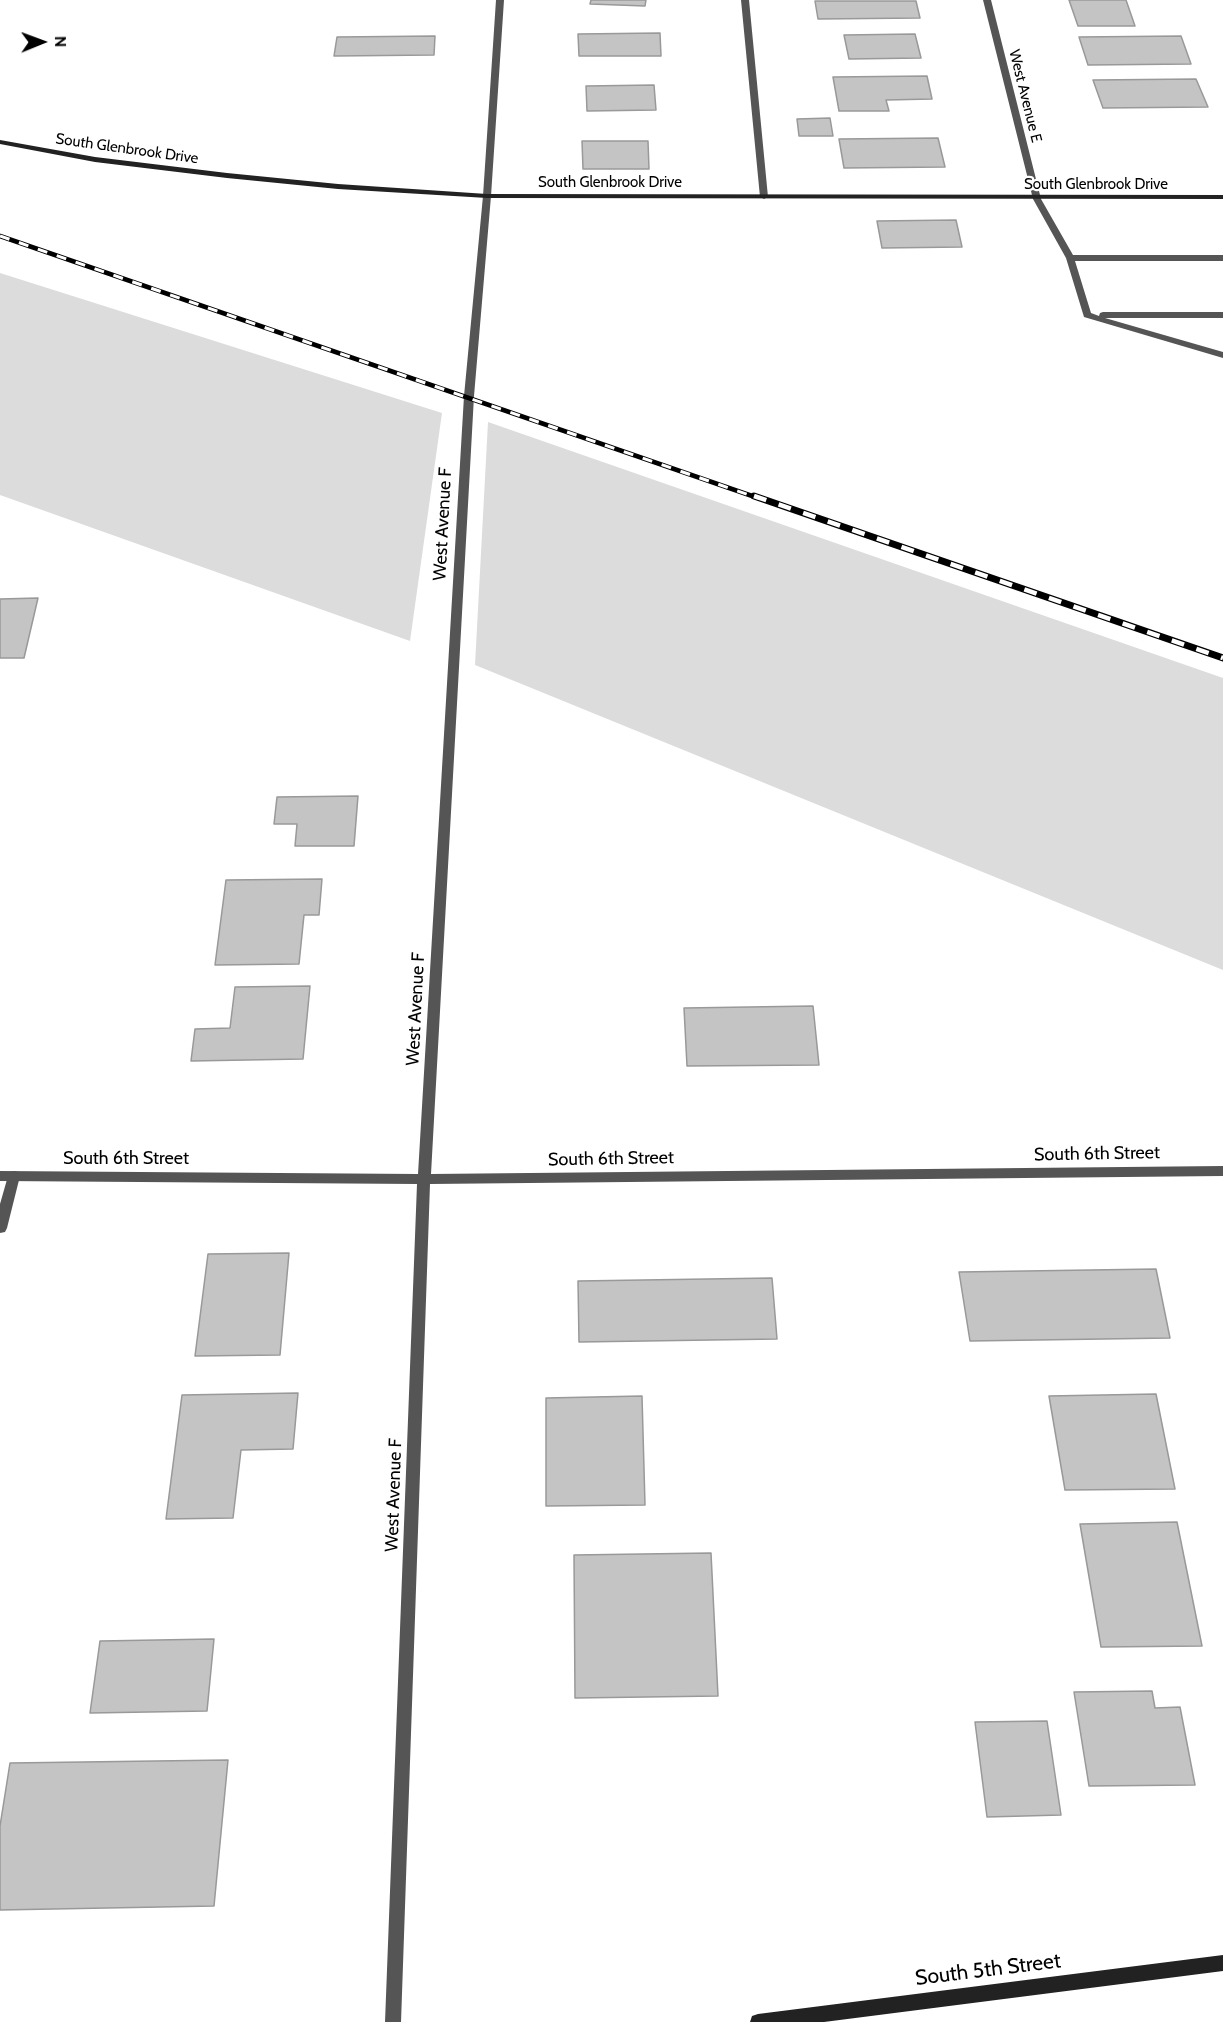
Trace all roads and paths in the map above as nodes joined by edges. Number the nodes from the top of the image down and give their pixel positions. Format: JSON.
{"nodes":[{"id":1,"x":500,"y":0,"type":"edge"},
{"id":2,"x":745,"y":0,"type":"edge"},
{"id":3,"x":987,"y":0,"type":"edge"},
{"id":4,"x":0,"y":142,"type":"edge"},
{"id":5,"x":487,"y":196,"type":"junction"},
{"id":6,"x":764,"y":197,"type":"junction"},
{"id":7,"x":1223,"y":197,"type":"edge"},
{"id":8,"x":1037,"y":199,"type":"junction"},
{"id":9,"x":1070,"y":258,"type":"junction"},
{"id":10,"x":1223,"y":258,"type":"edge"},
{"id":11,"x":1087,"y":315,"type":"junction"},
{"id":12,"x":1223,"y":315,"type":"edge"},
{"id":13,"x":1223,"y":354,"type":"edge"},
{"id":14,"x":1223,"y":1171,"type":"edge"},
{"id":15,"x":7,"y":1176,"type":"edge"},
{"id":16,"x":424,"y":1179,"type":"junction"},
{"id":17,"x":0,"y":1228,"type":"edge"},
{"id":18,"x":1223,"y":1963,"type":"edge"},
{"id":19,"x":393,"y":2022,"type":"edge"},
{"id":20,"x":758,"y":2022,"type":"edge"}],
"edges":[{"from":1,"to":5,"type":"street","name":"West Avenue F"},
{"from":2,"to":6,"type":"street"},
{"from":3,"to":8,"type":"street","name":"West Avenue E"},
{"from":4,"to":5,"type":"street","name":"South Glenbrook Drive"},
{"from":5,"to":6,"type":"street","name":"South Glenbrook Drive"},
{"from":5,"to":16,"type":"street","name":"West Avenue F"},
{"from":6,"to":8,"type":"street","name":"South Glenbrook Drive"},
{"from":7,"to":8,"type":"street","name":"South Glenbrook Drive"},
{"from":8,"to":9,"type":"street","name":"West Avenue E"},
{"from":9,"to":10,"type":"street"},
{"from":9,"to":11,"type":"street","name":"West Avenue E"},
{"from":11,"to":12,"type":"street"},
{"from":11,"to":13,"type":"street"},
{"from":14,"to":16,"type":"street","name":"South 6th Street"},
{"from":15,"to":16,"type":"street","name":"South 6th Street"},
{"from":15,"to":17,"type":"street"},
{"from":16,"to":19,"type":"street","name":"West Avenue F"},
{"from":18,"to":20,"type":"street","name":"South 5th Street"}]}
